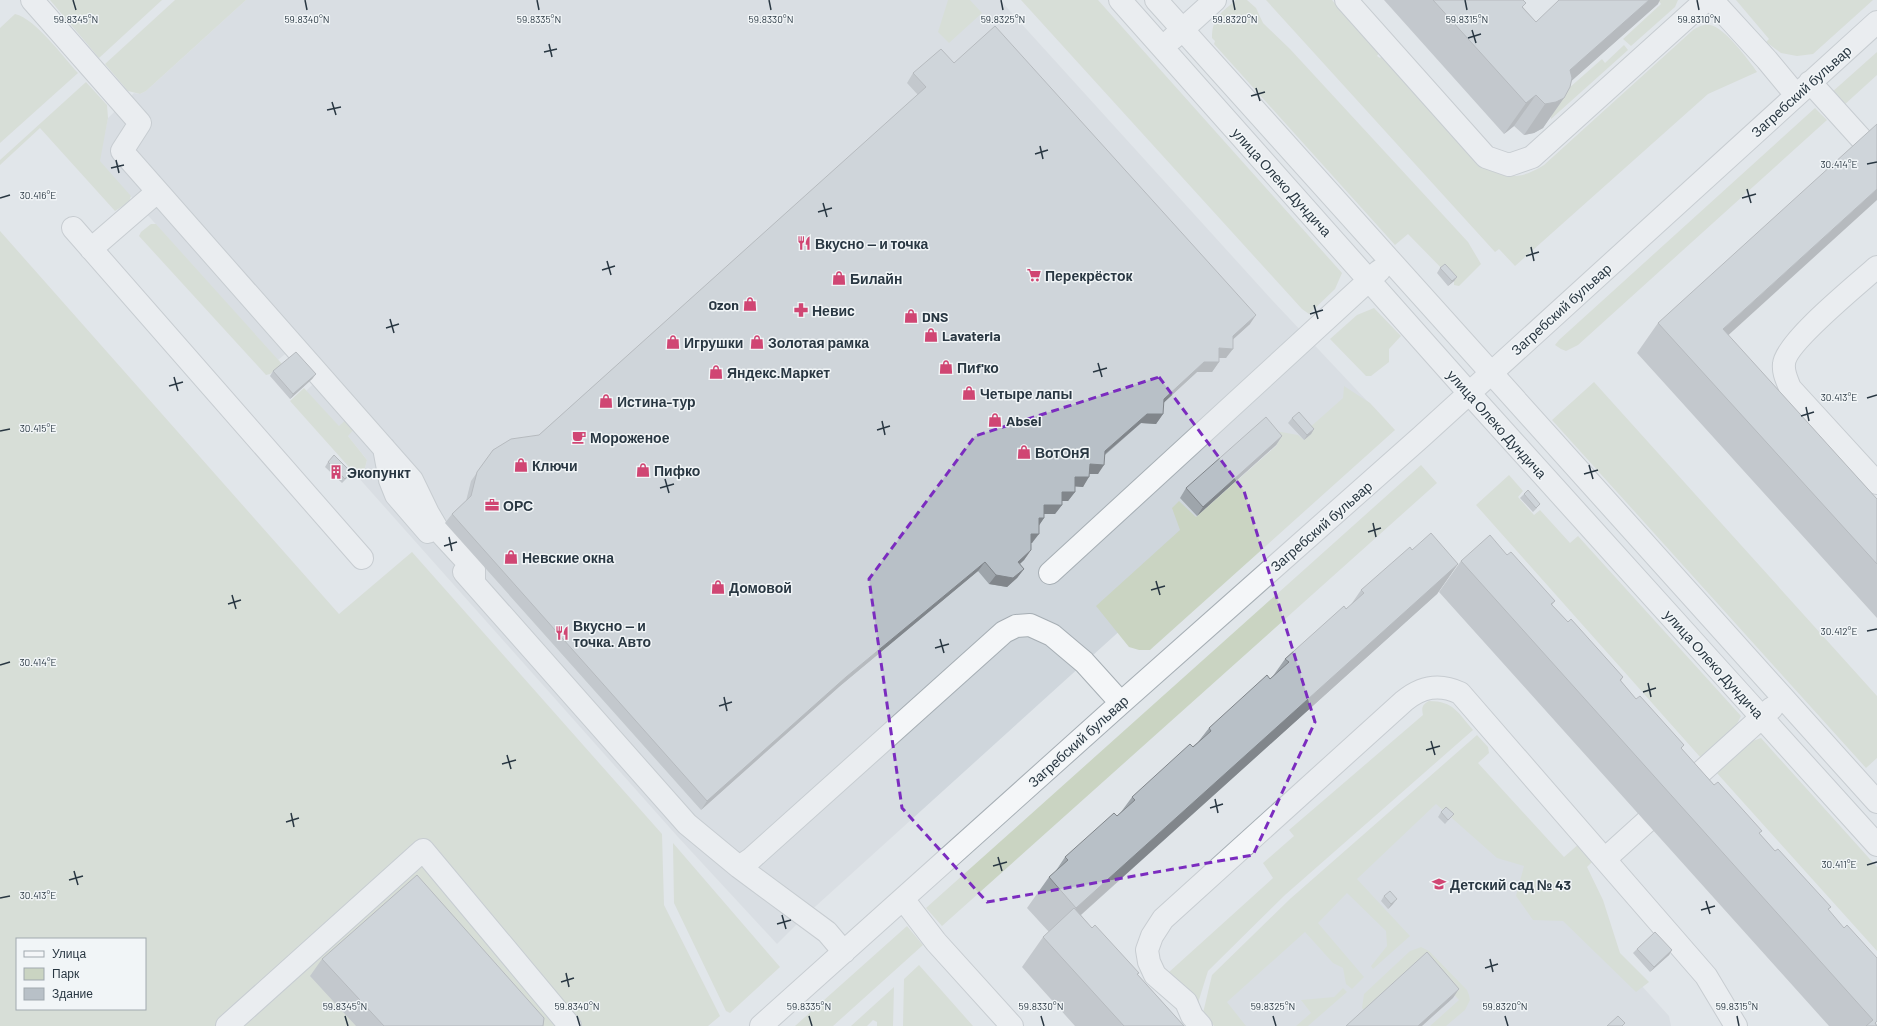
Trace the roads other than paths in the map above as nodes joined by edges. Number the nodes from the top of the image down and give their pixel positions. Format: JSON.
{"nodes":[{"id":1,"x":32,"y":0,"type":"edge"},
{"id":2,"x":1120,"y":0,"type":"edge"},
{"id":3,"x":1156,"y":0,"type":"edge"},
{"id":4,"x":1215,"y":0,"type":"edge"},
{"id":5,"x":1346,"y":0,"type":"edge"},
{"id":6,"x":1706,"y":0,"type":"edge"},
{"id":7,"x":1712,"y":0,"type":"edge"},
{"id":8,"x":1877,"y":22,"type":"edge"},
{"id":9,"x":1182,"y":30,"type":"junction"},
{"id":10,"x":1162,"y":48,"type":"junction"},
{"id":11,"x":1803,"y":89,"type":"junction"},
{"id":12,"x":1866,"y":144,"type":"edge"},
{"id":13,"x":157,"y":192,"type":"junction"},
{"id":14,"x":73,"y":228,"type":"dead end"},
{"id":15,"x":91,"y":249,"type":"junction"},
{"id":16,"x":1390,"y":261,"type":"junction"},
{"id":17,"x":1877,"y":267,"type":"edge"},
{"id":18,"x":1369,"y":280,"type":"junction"},
{"id":19,"x":1491,"y":372,"type":"junction"},
{"id":20,"x":1469,"y":393,"type":"junction"},
{"id":21,"x":383,"y":447,"type":"junction"},
{"id":22,"x":1877,"y":483,"type":"edge"},
{"id":23,"x":362,"y":558,"type":"dead end"},
{"id":24,"x":1050,"y":573,"type":"dead end"},
{"id":25,"x":474,"y":583,"type":"junction"},
{"id":26,"x":1783,"y":698,"type":"junction"},
{"id":27,"x":1121,"y":703,"type":"junction"},
{"id":28,"x":1762,"y":717,"type":"junction"},
{"id":29,"x":1873,"y":788,"type":"edge"},
{"id":30,"x":1675,"y":796,"type":"edge"},
{"id":31,"x":1842,"y":807,"type":"junction"},
{"id":32,"x":1646,"y":822,"type":"dead end"},
{"id":33,"x":1877,"y":845,"type":"edge"},
{"id":34,"x":1605,"y":859,"type":"junction"},
{"id":35,"x":739,"y":868,"type":"junction"},
{"id":36,"x":903,"y":899,"type":"junction"},
{"id":37,"x":844,"y":952,"type":"junction"},
{"id":38,"x":227,"y":1026,"type":"edge"},
{"id":39,"x":570,"y":1026,"type":"edge"},
{"id":40,"x":762,"y":1026,"type":"edge"},
{"id":41,"x":1012,"y":1026,"type":"edge"},
{"id":42,"x":1201,"y":1026,"type":"edge"},
{"id":43,"x":1736,"y":1026,"type":"edge"}],
"edges":[{"from":1,"to":13,"type":"street"},
{"from":2,"to":10,"type":"street","name":"улица Олеко Дундича"},
{"from":3,"to":9,"type":"street","name":"улица Олеко Дундича"},
{"from":4,"to":9,"type":"street"},
{"from":5,"to":6,"type":"street"},
{"from":7,"to":11,"type":"street"},
{"from":8,"to":11,"type":"street","name":"Загребский бульвар"},
{"from":9,"to":10,"type":"street"},
{"from":9,"to":16,"type":"street","name":"улица Олеко Дундича"},
{"from":10,"to":18,"type":"street","name":"улица Олеко Дундича"},
{"from":11,"to":12,"type":"street"},
{"from":11,"to":19,"type":"street","name":"Загребский бульвар"},
{"from":13,"to":15,"type":"street"},
{"from":13,"to":21,"type":"street"},
{"from":14,"to":15,"type":"street"},
{"from":15,"to":23,"type":"street"},
{"from":16,"to":18,"type":"street"},
{"from":16,"to":19,"type":"street","name":"улица Олеко Дундича"},
{"from":17,"to":22,"type":"street"},
{"from":18,"to":20,"type":"street","name":"улица Олеко Дундича"},
{"from":18,"to":24,"type":"street"},
{"from":19,"to":20,"type":"street","name":"Загребский бульвар"},
{"from":19,"to":26,"type":"street","name":"улица Олеко Дундича"},
{"from":20,"to":27,"type":"street","name":"Загребский бульвар"},
{"from":20,"to":28,"type":"street","name":"улица Олеко Дундича"},
{"from":21,"to":25,"type":"street"},
{"from":21,"to":25,"type":"street"},
{"from":25,"to":35,"type":"street"},
{"from":26,"to":28,"type":"street"},
{"from":26,"to":29,"type":"street","name":"улица Олеко Дундича"},
{"from":27,"to":35,"type":"street"},
{"from":27,"to":36,"type":"street","name":"Загребский бульвар"},
{"from":28,"to":30,"type":"street"},
{"from":28,"to":31,"type":"street","name":"улица Олеко Дундича"},
{"from":29,"to":31,"type":"street"},
{"from":31,"to":33,"type":"street","name":"улица Олеко Дундича"},
{"from":32,"to":34,"type":"street"},
{"from":34,"to":42,"type":"street"},
{"from":34,"to":43,"type":"street"},
{"from":35,"to":37,"type":"street"},
{"from":36,"to":37,"type":"street","name":"Загребский бульвар"},
{"from":36,"to":41,"type":"street"},
{"from":37,"to":40,"type":"street","name":"Загребский бульвар"},
{"from":38,"to":39,"type":"street"}]}
